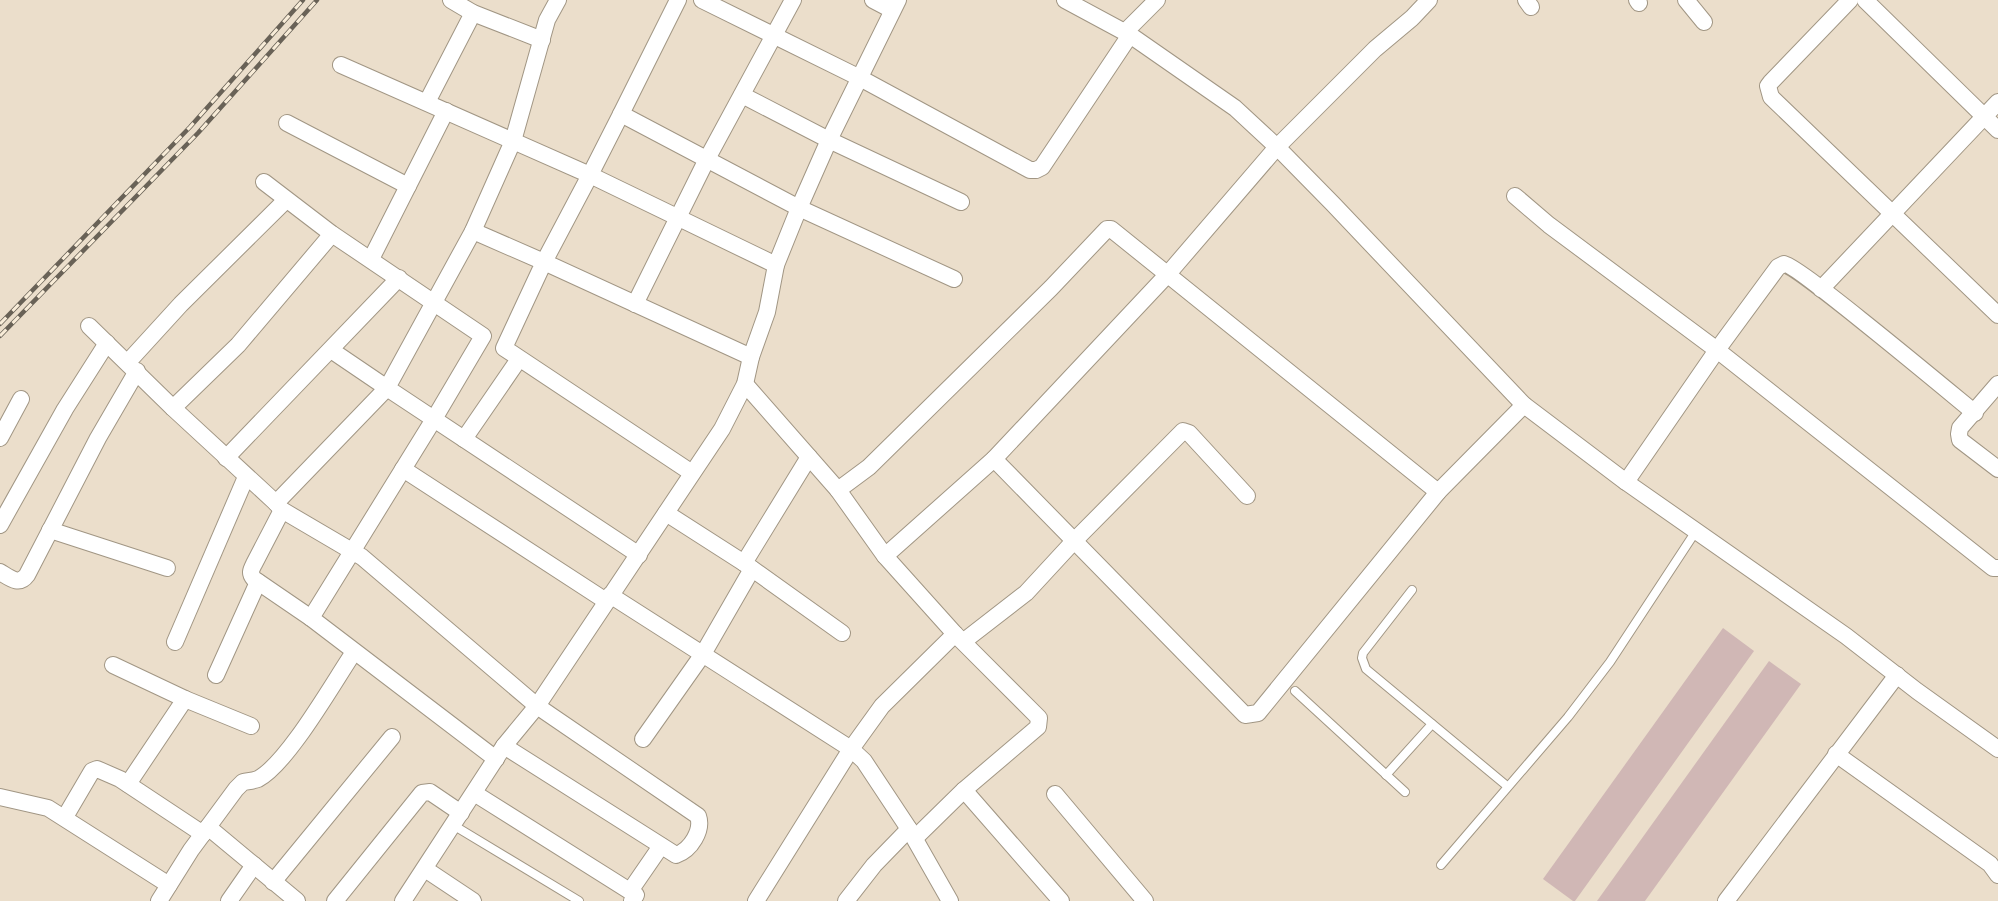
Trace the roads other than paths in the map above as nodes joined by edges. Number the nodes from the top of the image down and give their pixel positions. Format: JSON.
{"nodes":[{"id":1,"x":451,"y":0,"type":"edge"},
{"id":2,"x":558,"y":0,"type":"edge"},
{"id":3,"x":678,"y":0,"type":"edge"},
{"id":4,"x":702,"y":0,"type":"edge"},
{"id":5,"x":793,"y":0,"type":"edge"},
{"id":6,"x":873,"y":0,"type":"edge"},
{"id":7,"x":1065,"y":0,"type":"edge"},
{"id":8,"x":1156,"y":0,"type":"edge"},
{"id":9,"x":1429,"y":0,"type":"edge"},
{"id":10,"x":1686,"y":0,"type":"edge"},
{"id":11,"x":1850,"y":0,"type":"edge"},
{"id":12,"x":1865,"y":0,"type":"edge"},
{"id":13,"x":895,"y":5,"type":"edge"},
{"id":14,"x":473,"y":13,"type":"junction"},
{"id":15,"x":1704,"y":22,"type":"dead end"},
{"id":16,"x":1128,"y":34,"type":"junction"},
{"id":17,"x":774,"y":35,"type":"junction"},
{"id":18,"x":542,"y":40,"type":"junction"},
{"id":19,"x":341,"y":65,"type":"dead end"},
{"id":20,"x":860,"y":78,"type":"junction"},
{"id":21,"x":742,"y":95,"type":"junction"},
{"id":22,"x":427,"y":102,"type":"junction"},
{"id":23,"x":1998,"y":102,"type":"edge"},
{"id":24,"x":446,"y":111,"type":"junction"},
{"id":25,"x":621,"y":114,"type":"junction"},
{"id":26,"x":1984,"y":117,"type":"junction"},
{"id":27,"x":287,"y":123,"type":"dead end"},
{"id":28,"x":1998,"y":130,"type":"edge"},
{"id":29,"x":829,"y":140,"type":"junction"},
{"id":30,"x":513,"y":141,"type":"junction"},
{"id":31,"x":1277,"y":147,"type":"junction"},
{"id":32,"x":707,"y":159,"type":"junction"},
{"id":33,"x":590,"y":175,"type":"junction"},
{"id":34,"x":264,"y":182,"type":"dead end"},
{"id":35,"x":408,"y":186,"type":"junction"},
{"id":36,"x":1515,"y":196,"type":"dead end"},
{"id":37,"x":286,"y":200,"type":"junction"},
{"id":38,"x":961,"y":202,"type":"dead end"},
{"id":39,"x":799,"y":208,"type":"junction"},
{"id":40,"x":1892,"y":214,"type":"junction"},
{"id":41,"x":679,"y":219,"type":"junction"},
{"id":42,"x":473,"y":231,"type":"junction"},
{"id":43,"x":332,"y":234,"type":"junction"},
{"id":44,"x":371,"y":259,"type":"junction"},
{"id":45,"x":544,"y":262,"type":"junction"},
{"id":46,"x":776,"y":265,"type":"junction"},
{"id":47,"x":1167,"y":275,"type":"junction"},
{"id":48,"x":399,"y":278,"type":"junction"},
{"id":49,"x":954,"y":279,"type":"dead end"},
{"id":50,"x":1820,"y":289,"type":"junction"},
{"id":51,"x":433,"y":303,"type":"junction"},
{"id":52,"x":636,"y":304,"type":"junction"},
{"id":53,"x":1998,"y":315,"type":"edge"},
{"id":54,"x":89,"y":326,"type":"dead end"},
{"id":55,"x":482,"y":336,"type":"junction"},
{"id":56,"x":107,"y":343,"type":"junction"},
{"id":57,"x":504,"y":348,"type":"junction"},
{"id":58,"x":331,"y":350,"type":"junction"},
{"id":59,"x":1717,"y":350,"type":"junction"},
{"id":60,"x":751,"y":357,"type":"junction"},
{"id":61,"x":519,"y":359,"type":"junction"},
{"id":62,"x":132,"y":366,"type":"junction"},
{"id":63,"x":745,"y":384,"type":"junction"},
{"id":64,"x":1998,"y":384,"type":"edge"},
{"id":65,"x":387,"y":388,"type":"junction"},
{"id":66,"x":21,"y":399,"type":"dead end"},
{"id":67,"x":1524,"y":405,"type":"junction"},
{"id":68,"x":173,"y":408,"type":"junction"},
{"id":69,"x":1975,"y":413,"type":"junction"},
{"id":70,"x":434,"y":419,"type":"junction"},
{"id":71,"x":0,"y":438,"type":"edge"},
{"id":72,"x":464,"y":439,"type":"junction"},
{"id":73,"x":809,"y":457,"type":"junction"},
{"id":74,"x":226,"y":458,"type":"junction"},
{"id":75,"x":994,"y":459,"type":"junction"},
{"id":76,"x":402,"y":469,"type":"junction"},
{"id":77,"x":1998,"y":469,"type":"edge"},
{"id":78,"x":692,"y":473,"type":"junction"},
{"id":79,"x":246,"y":477,"type":"junction"},
{"id":80,"x":1626,"y":482,"type":"junction"},
{"id":81,"x":838,"y":490,"type":"junction"},
{"id":82,"x":1438,"y":492,"type":"junction"},
{"id":83,"x":1247,"y":496,"type":"dead end"},
{"id":84,"x":279,"y":506,"type":"junction"},
{"id":85,"x":666,"y":513,"type":"junction"},
{"id":86,"x":0,"y":525,"type":"edge"},
{"id":87,"x":50,"y":530,"type":"junction"},
{"id":88,"x":1696,"y":531,"type":"junction"},
{"id":89,"x":1074,"y":541,"type":"junction"},
{"id":90,"x":352,"y":550,"type":"junction"},
{"id":91,"x":639,"y":555,"type":"junction"},
{"id":92,"x":885,"y":556,"type":"junction"},
{"id":93,"x":748,"y":566,"type":"junction"},
{"id":94,"x":167,"y":568,"type":"dead end"},
{"id":95,"x":1998,"y":568,"type":"edge"},
{"id":96,"x":0,"y":572,"type":"edge"},
{"id":97,"x":258,"y":582,"type":"junction"},
{"id":98,"x":1412,"y":590,"type":"dead end"},
{"id":99,"x":608,"y":598,"type":"junction"},
{"id":100,"x":311,"y":618,"type":"junction"},
{"id":101,"x":842,"y":633,"type":"dead end"},
{"id":102,"x":959,"y":638,"type":"junction"},
{"id":103,"x":175,"y":642,"type":"dead end"},
{"id":104,"x":354,"y":652,"type":"junction"},
{"id":105,"x":703,"y":654,"type":"junction"},
{"id":106,"x":113,"y":666,"type":"dead end"},
{"id":107,"x":216,"y":675,"type":"dead end"},
{"id":108,"x":1897,"y":675,"type":"junction"},
{"id":109,"x":1295,"y":691,"type":"dead end"},
{"id":110,"x":185,"y":699,"type":"junction"},
{"id":111,"x":537,"y":706,"type":"junction"},
{"id":112,"x":1432,"y":724,"type":"junction"},
{"id":113,"x":252,"y":726,"type":"dead end"},
{"id":114,"x":392,"y":737,"type":"dead end"},
{"id":115,"x":644,"y":739,"type":"dead end"},
{"id":116,"x":504,"y":746,"type":"junction"},
{"id":117,"x":851,"y":749,"type":"junction"},
{"id":118,"x":1998,"y":749,"type":"edge"},
{"id":119,"x":1836,"y":754,"type":"junction"},
{"id":120,"x":496,"y":759,"type":"junction"},
{"id":121,"x":1386,"y":775,"type":"junction"},
{"id":122,"x":128,"y":784,"type":"junction"},
{"id":123,"x":1507,"y":786,"type":"junction"},
{"id":124,"x":964,"y":790,"type":"junction"},
{"id":125,"x":1405,"y":792,"type":"dead end"},
{"id":126,"x":474,"y":793,"type":"junction"},
{"id":127,"x":1055,"y":794,"type":"dead end"},
{"id":128,"x":0,"y":797,"type":"edge"},
{"id":129,"x":65,"y":817,"type":"junction"},
{"id":130,"x":457,"y":819,"type":"junction"},
{"id":131,"x":206,"y":830,"type":"junction"},
{"id":132,"x":912,"y":834,"type":"junction"},
{"id":133,"x":661,"y":846,"type":"junction"},
{"id":134,"x":254,"y":865,"type":"junction"},
{"id":135,"x":1441,"y":865,"type":"dead end"},
{"id":136,"x":425,"y":869,"type":"junction"},
{"id":137,"x":1998,"y":875,"type":"edge"},
{"id":138,"x":273,"y":882,"type":"junction"},
{"id":139,"x":169,"y":885,"type":"junction"},
{"id":140,"x":636,"y":897,"type":"edge"},
{"id":141,"x":159,"y":901,"type":"edge"},
{"id":142,"x":229,"y":901,"type":"edge"},
{"id":143,"x":297,"y":901,"type":"edge"},
{"id":144,"x":335,"y":901,"type":"edge"},
{"id":145,"x":403,"y":901,"type":"edge"},
{"id":146,"x":473,"y":901,"type":"edge"},
{"id":147,"x":578,"y":901,"type":"edge"},
{"id":148,"x":756,"y":901,"type":"edge"},
{"id":149,"x":846,"y":901,"type":"edge"},
{"id":150,"x":950,"y":901,"type":"edge"},
{"id":151,"x":1061,"y":901,"type":"edge"},
{"id":152,"x":1145,"y":901,"type":"edge"},
{"id":153,"x":1726,"y":901,"type":"edge"}],
"edges":[{"from":1,"to":14,"type":"street"},
{"from":2,"to":18,"type":"street"},
{"from":3,"to":25,"type":"street"},
{"from":4,"to":17,"type":"street"},
{"from":5,"to":17,"type":"street"},
{"from":6,"to":13,"type":"street"},
{"from":7,"to":16,"type":"street"},
{"from":8,"to":16,"type":"street"},
{"from":9,"to":31,"type":"street"},
{"from":10,"to":15,"type":"street"},
{"from":11,"to":40,"type":"street"},
{"from":12,"to":26,"type":"street"},
{"from":13,"to":20,"type":"street"},
{"from":14,"to":18,"type":"street"},
{"from":14,"to":22,"type":"street"},
{"from":16,"to":20,"type":"street"},
{"from":16,"to":31,"type":"street"},
{"from":17,"to":20,"type":"street"},
{"from":17,"to":21,"type":"street"},
{"from":18,"to":30,"type":"street"},
{"from":19,"to":22,"type":"street"},
{"from":20,"to":29,"type":"street"},
{"from":21,"to":29,"type":"street"},
{"from":21,"to":32,"type":"street"},
{"from":22,"to":24,"type":"street"},
{"from":23,"to":26,"type":"street"},
{"from":24,"to":30,"type":"street"},
{"from":24,"to":35,"type":"street"},
{"from":25,"to":32,"type":"street"},
{"from":25,"to":33,"type":"street"},
{"from":26,"to":28,"type":"street"},
{"from":26,"to":40,"type":"street"},
{"from":27,"to":35,"type":"street"},
{"from":29,"to":38,"type":"street"},
{"from":29,"to":39,"type":"street"},
{"from":30,"to":33,"type":"street"},
{"from":30,"to":42,"type":"street"},
{"from":31,"to":47,"type":"street"},
{"from":31,"to":67,"type":"street"},
{"from":32,"to":39,"type":"street"},
{"from":32,"to":41,"type":"street"},
{"from":33,"to":41,"type":"street"},
{"from":33,"to":45,"type":"street"},
{"from":34,"to":37,"type":"street"},
{"from":35,"to":44,"type":"street"},
{"from":36,"to":59,"type":"street"},
{"from":37,"to":43,"type":"street"},
{"from":37,"to":62,"type":"street"},
{"from":39,"to":46,"type":"street"},
{"from":39,"to":49,"type":"street"},
{"from":40,"to":50,"type":"street"},
{"from":40,"to":53,"type":"street"},
{"from":41,"to":46,"type":"street"},
{"from":41,"to":52,"type":"street"},
{"from":42,"to":45,"type":"street"},
{"from":42,"to":51,"type":"street"},
{"from":43,"to":44,"type":"street"},
{"from":43,"to":68,"type":"street"},
{"from":44,"to":48,"type":"street"},
{"from":45,"to":52,"type":"street"},
{"from":45,"to":57,"type":"street"},
{"from":46,"to":60,"type":"street"},
{"from":47,"to":75,"type":"street"},
{"from":47,"to":81,"type":"street"},
{"from":47,"to":82,"type":"street"},
{"from":48,"to":51,"type":"street"},
{"from":48,"to":58,"type":"street"},
{"from":50,"to":59,"type":"street"},
{"from":50,"to":69,"type":"street"},
{"from":51,"to":55,"type":"street"},
{"from":51,"to":65,"type":"street"},
{"from":52,"to":60,"type":"street"},
{"from":54,"to":56,"type":"street"},
{"from":55,"to":57,"type":"street"},
{"from":55,"to":70,"type":"street"},
{"from":56,"to":62,"type":"street"},
{"from":56,"to":86,"type":"street"},
{"from":57,"to":61,"type":"street"},
{"from":58,"to":65,"type":"street"},
{"from":58,"to":74,"type":"street"},
{"from":59,"to":80,"type":"street"},
{"from":59,"to":95,"type":"street"},
{"from":60,"to":63,"type":"street"},
{"from":61,"to":72,"type":"street"},
{"from":61,"to":78,"type":"street"},
{"from":62,"to":68,"type":"street"},
{"from":62,"to":87,"type":"street"},
{"from":63,"to":73,"type":"street"},
{"from":63,"to":78,"type":"street"},
{"from":64,"to":69,"type":"street"},
{"from":65,"to":70,"type":"street"},
{"from":65,"to":84,"type":"street"},
{"from":66,"to":71,"type":"street"},
{"from":67,"to":80,"type":"street"},
{"from":67,"to":82,"type":"street"},
{"from":68,"to":74,"type":"street"},
{"from":69,"to":77,"type":"street"},
{"from":70,"to":72,"type":"street"},
{"from":70,"to":76,"type":"street"},
{"from":72,"to":91,"type":"street"},
{"from":73,"to":81,"type":"street"},
{"from":73,"to":93,"type":"street"},
{"from":74,"to":79,"type":"street"},
{"from":75,"to":89,"type":"street"},
{"from":75,"to":92,"type":"street"},
{"from":76,"to":90,"type":"street"},
{"from":76,"to":99,"type":"street"},
{"from":78,"to":85,"type":"street"},
{"from":79,"to":84,"type":"street"},
{"from":79,"to":103,"type":"street"},
{"from":80,"to":88,"type":"street"},
{"from":81,"to":92,"type":"street"},
{"from":82,"to":89,"type":"street"},
{"from":83,"to":89,"type":"street"},
{"from":84,"to":90,"type":"street"},
{"from":84,"to":97,"type":"street"},
{"from":85,"to":91,"type":"street"},
{"from":85,"to":93,"type":"street"},
{"from":87,"to":94,"type":"street"},
{"from":87,"to":96,"type":"street"},
{"from":88,"to":108,"type":"street"},
{"from":88,"to":123,"type":"lane"},
{"from":89,"to":102,"type":"street"},
{"from":90,"to":100,"type":"street"},
{"from":90,"to":111,"type":"street"},
{"from":91,"to":99,"type":"street"},
{"from":92,"to":102,"type":"street"},
{"from":93,"to":101,"type":"street"},
{"from":93,"to":105,"type":"street"},
{"from":97,"to":100,"type":"street"},
{"from":97,"to":107,"type":"street"},
{"from":98,"to":112,"type":"lane"},
{"from":99,"to":105,"type":"street"},
{"from":99,"to":111,"type":"street"},
{"from":100,"to":104,"type":"street"},
{"from":102,"to":117,"type":"street"},
{"from":102,"to":124,"type":"street"},
{"from":104,"to":120,"type":"street"},
{"from":104,"to":131,"type":"street"},
{"from":105,"to":115,"type":"street"},
{"from":105,"to":117,"type":"street"},
{"from":106,"to":110,"type":"street"},
{"from":108,"to":118,"type":"street"},
{"from":108,"to":119,"type":"street"},
{"from":109,"to":121,"type":"lane"},
{"from":110,"to":113,"type":"street"},
{"from":110,"to":122,"type":"street"},
{"from":111,"to":116,"type":"street"},
{"from":111,"to":133,"type":"street"},
{"from":112,"to":121,"type":"lane"},
{"from":112,"to":123,"type":"lane"},
{"from":114,"to":138,"type":"street"},
{"from":116,"to":120,"type":"street"},
{"from":116,"to":133,"type":"street"},
{"from":117,"to":132,"type":"street"},
{"from":117,"to":148,"type":"street"},
{"from":119,"to":137,"type":"street"},
{"from":119,"to":153,"type":"street"},
{"from":120,"to":126,"type":"street"},
{"from":121,"to":125,"type":"lane"},
{"from":122,"to":129,"type":"street"},
{"from":122,"to":131,"type":"street"},
{"from":123,"to":135,"type":"lane"},
{"from":124,"to":132,"type":"street"},
{"from":124,"to":151,"type":"street"},
{"from":126,"to":130,"type":"street"},
{"from":126,"to":140,"type":"street"},
{"from":127,"to":152,"type":"street"},
{"from":128,"to":129,"type":"street"},
{"from":129,"to":139,"type":"street"},
{"from":130,"to":136,"type":"street"},
{"from":130,"to":144,"type":"street"},
{"from":130,"to":147,"type":"lane"},
{"from":131,"to":134,"type":"street"},
{"from":131,"to":139,"type":"street"},
{"from":132,"to":149,"type":"street"},
{"from":132,"to":150,"type":"street"},
{"from":133,"to":140,"type":"street"},
{"from":134,"to":138,"type":"street"},
{"from":134,"to":142,"type":"street"},
{"from":136,"to":145,"type":"street"},
{"from":136,"to":146,"type":"street"},
{"from":138,"to":143,"type":"street"},
{"from":139,"to":141,"type":"street"}]}
